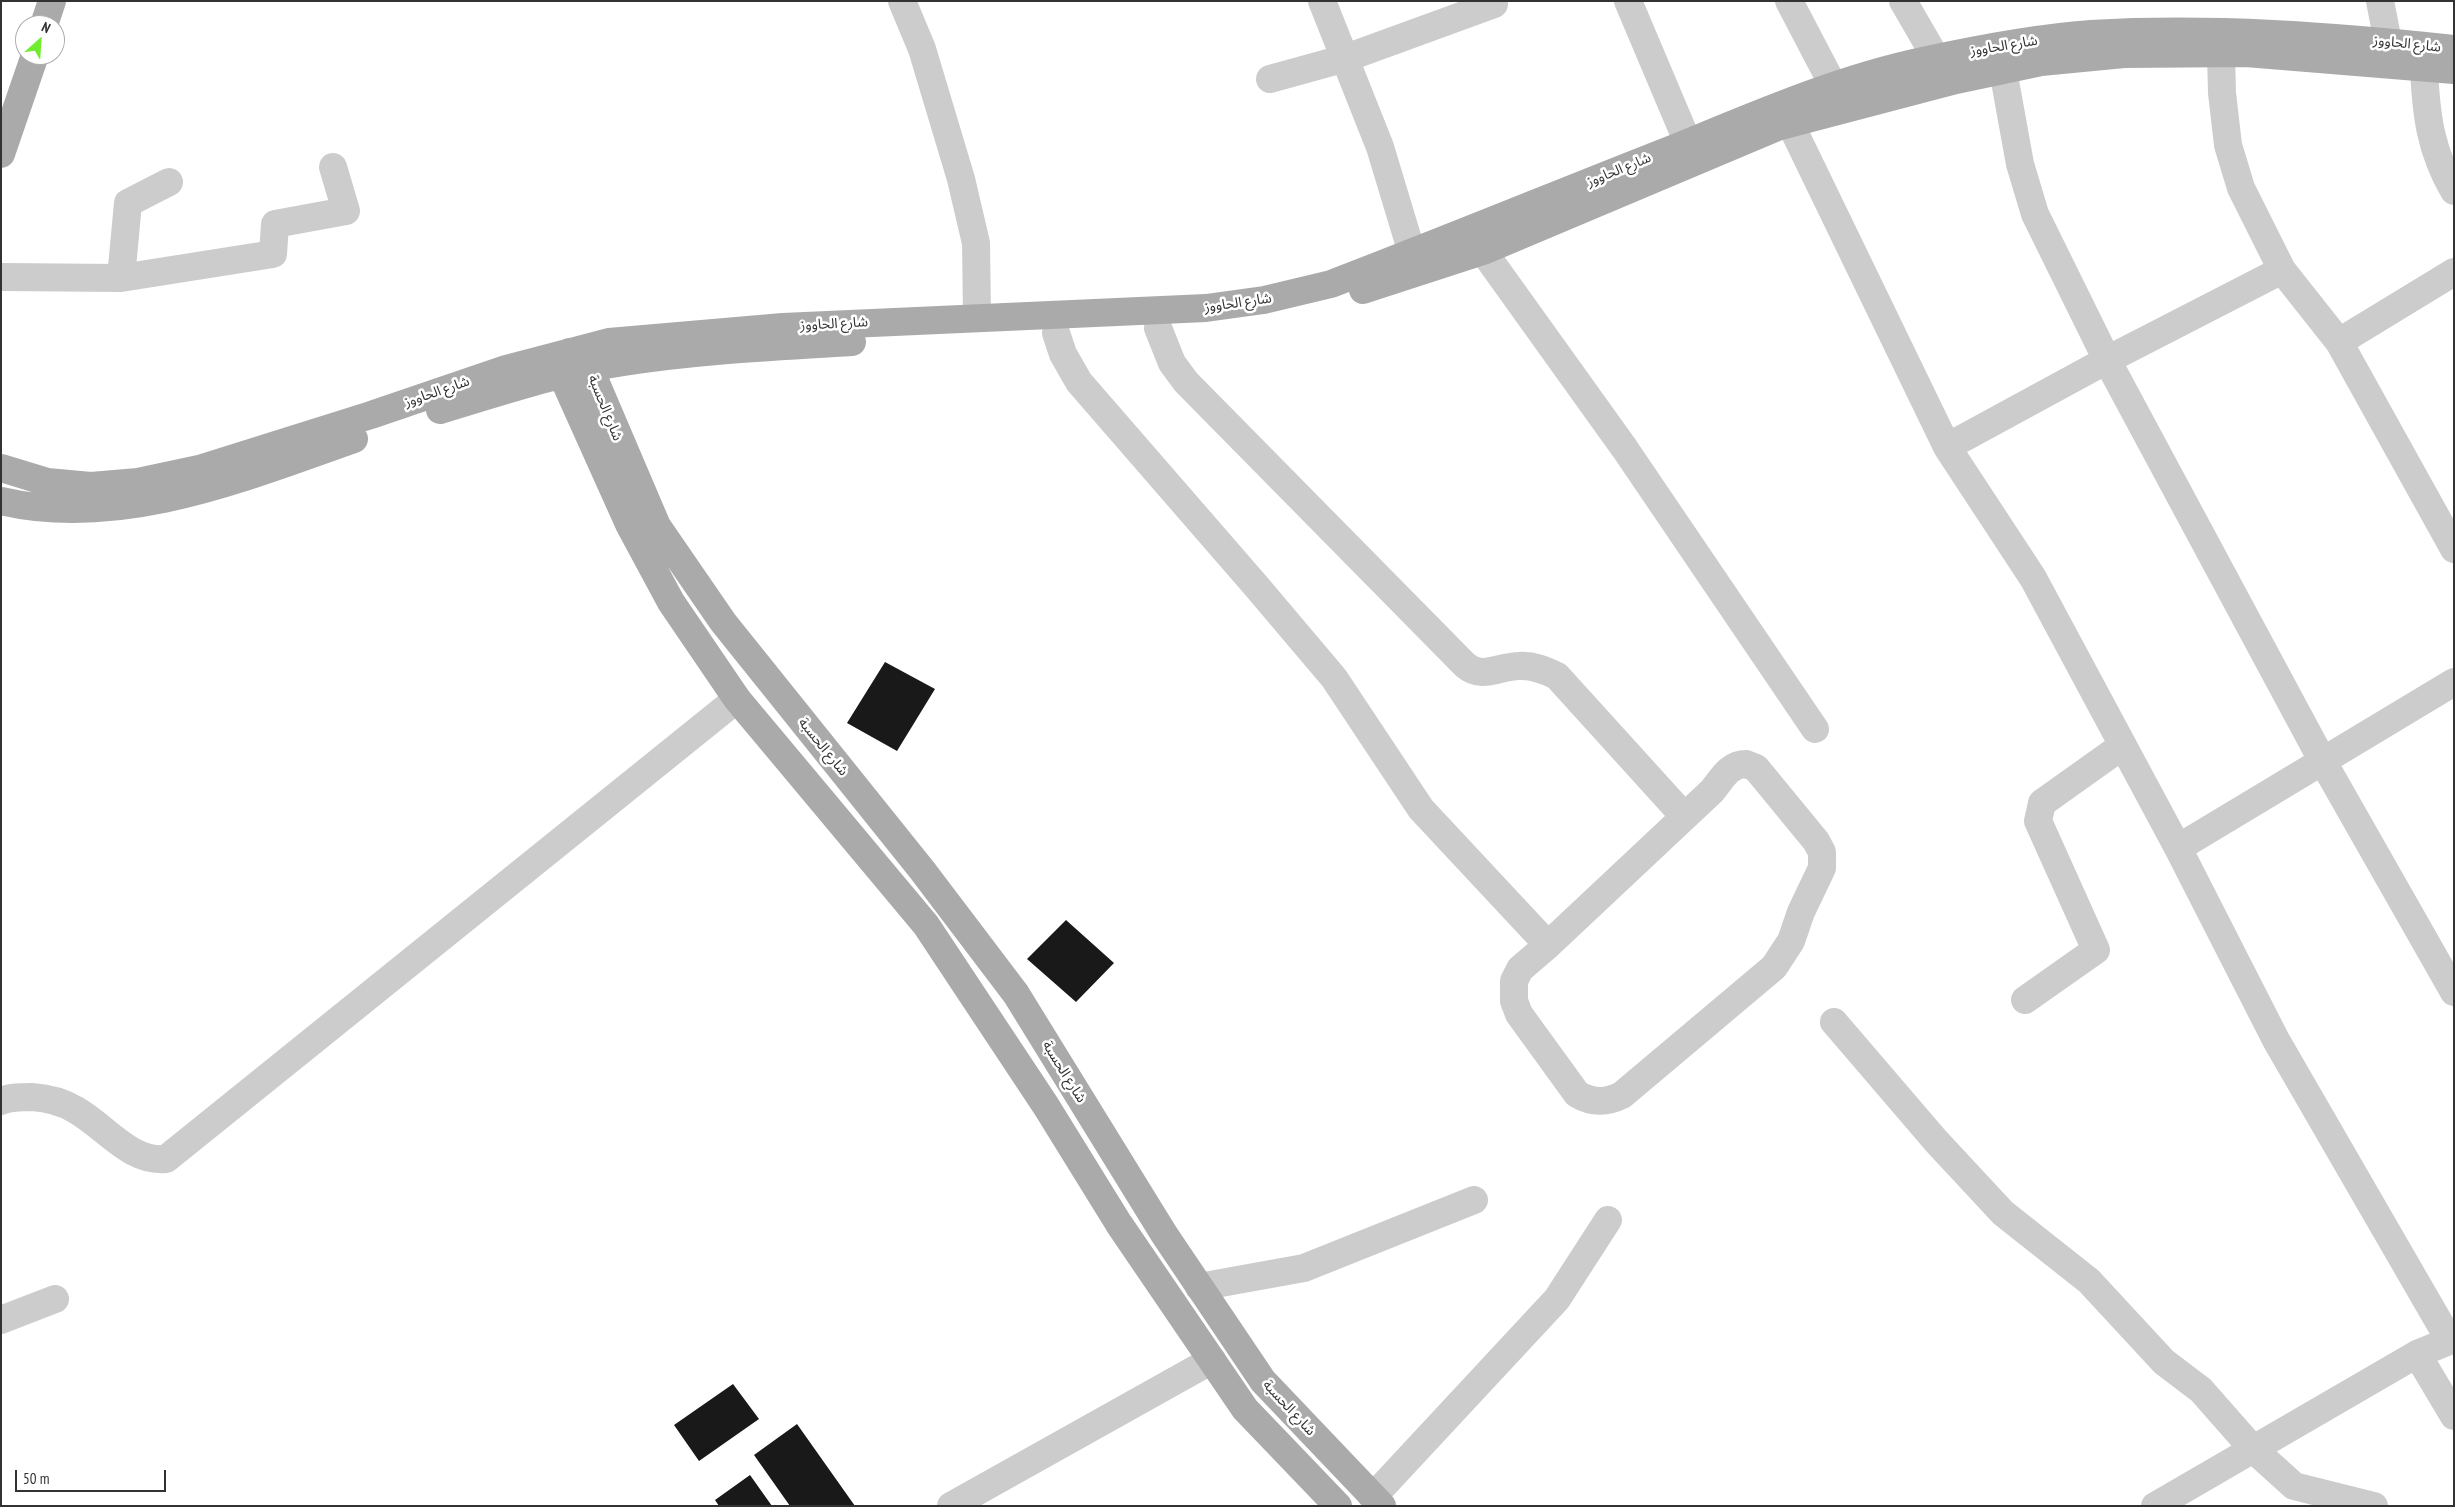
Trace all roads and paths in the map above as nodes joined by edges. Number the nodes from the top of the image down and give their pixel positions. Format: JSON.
{"nodes":[{"id":1,"x":52,"y":1,"type":"edge"},
{"id":2,"x":902,"y":1,"type":"edge"},
{"id":3,"x":1322,"y":1,"type":"edge"},
{"id":4,"x":1628,"y":1,"type":"edge"},
{"id":5,"x":1789,"y":1,"type":"edge"},
{"id":6,"x":1904,"y":1,"type":"edge"},
{"id":7,"x":2380,"y":1,"type":"edge"},
{"id":8,"x":1494,"y":4,"type":"dead end"},
{"id":9,"x":47,"y":15,"type":"edge"},
{"id":10,"x":2388,"y":42,"type":"junction"},
{"id":11,"x":2454,"y":49,"type":"edge"},
{"id":12,"x":2220,"y":53,"type":"junction"},
{"id":13,"x":1346,"y":58,"type":"junction"},
{"id":14,"x":1936,"y":58,"type":"junction"},
{"id":15,"x":32,"y":65,"type":"edge"},
{"id":16,"x":2424,"y":68,"type":"junction"},
{"id":17,"x":2003,"y":70,"type":"junction"},
{"id":18,"x":2454,"y":70,"type":"edge"},
{"id":19,"x":1270,"y":79,"type":"dead end"},
{"id":20,"x":1834,"y":87,"type":"junction"},
{"id":21,"x":1790,"y":123,"type":"junction"},
{"id":22,"x":1688,"y":143,"type":"junction"},
{"id":23,"x":1,"y":154,"type":"edge"},
{"id":24,"x":333,"y":167,"type":"dead end"},
{"id":25,"x":169,"y":182,"type":"dead end"},
{"id":26,"x":2454,"y":191,"type":"edge"},
{"id":27,"x":1483,"y":251,"type":"junction"},
{"id":28,"x":1412,"y":253,"type":"junction"},
{"id":29,"x":2282,"y":270,"type":"junction"},
{"id":30,"x":2454,"y":272,"type":"edge"},
{"id":31,"x":1,"y":276,"type":"edge"},
{"id":32,"x":121,"y":278,"type":"junction"},
{"id":33,"x":977,"y":317,"type":"junction"},
{"id":34,"x":1158,"y":328,"type":"junction"},
{"id":35,"x":1056,"y":332,"type":"junction"},
{"id":36,"x":2339,"y":342,"type":"junction"},
{"id":37,"x":2107,"y":360,"type":"junction"},
{"id":38,"x":574,"y":366,"type":"junction"},
{"id":39,"x":1947,"y":447,"type":"junction"},
{"id":40,"x":1,"y":468,"type":"edge"},
{"id":41,"x":1,"y":501,"type":"edge"},
{"id":42,"x":2454,"y":549,"type":"edge"},
{"id":43,"x":2454,"y":682,"type":"edge"},
{"id":44,"x":736,"y":699,"type":"junction"},
{"id":45,"x":1815,"y":729,"type":"dead end"},
{"id":46,"x":2122,"y":746,"type":"junction"},
{"id":47,"x":2322,"y":760,"type":"junction"},
{"id":48,"x":1684,"y":816,"type":"junction"},
{"id":49,"x":2178,"y":848,"type":"junction"},
{"id":50,"x":1548,"y":945,"type":"junction"},
{"id":51,"x":2454,"y":992,"type":"edge"},
{"id":52,"x":2025,"y":1000,"type":"dead end"},
{"id":53,"x":1834,"y":1022,"type":"dead end"},
{"id":54,"x":1,"y":1101,"type":"edge"},
{"id":55,"x":1474,"y":1200,"type":"dead end"},
{"id":56,"x":1608,"y":1220,"type":"dead end"},
{"id":57,"x":1199,"y":1286,"type":"junction"},
{"id":58,"x":55,"y":1299,"type":"dead end"},
{"id":59,"x":1,"y":1320,"type":"edge"},
{"id":60,"x":2452,"y":1340,"type":"edge"},
{"id":61,"x":2417,"y":1354,"type":"junction"},
{"id":62,"x":1212,"y":1360,"type":"junction"},
{"id":63,"x":2454,"y":1416,"type":"edge"},
{"id":64,"x":2252,"y":1448,"type":"junction"},
{"id":65,"x":1376,"y":1500,"type":"edge"},
{"id":66,"x":951,"y":1506,"type":"edge"},
{"id":67,"x":1338,"y":1506,"type":"edge"},
{"id":68,"x":2155,"y":1506,"type":"edge"},
{"id":69,"x":2374,"y":1506,"type":"edge"}],
"edges":[{"from":1,"to":9,"type":"main road"},
{"from":2,"to":33,"type":"street"},
{"from":3,"to":13,"type":"street"},
{"from":4,"to":22,"type":"street"},
{"from":5,"to":20,"type":"street"},
{"from":6,"to":14,"type":"street"},
{"from":7,"to":10,"type":"street"},
{"from":8,"to":13,"type":"street"},
{"from":10,"to":11,"type":"main road","name":"شارع الحاووز"},
{"from":10,"to":14,"type":"main road","name":"شارع الحاووز"},
{"from":12,"to":16,"type":"main road","name":"شارع الحاووز"},
{"from":12,"to":17,"type":"main road","name":"شارع الحاووز"},
{"from":12,"to":29,"type":"street"},
{"from":13,"to":19,"type":"street"},
{"from":13,"to":28,"type":"street"},
{"from":14,"to":20,"type":"main road","name":"شارع الحاووز"},
{"from":15,"to":23,"type":"main road"},
{"from":16,"to":18,"type":"main road","name":"شارع الحاووز"},
{"from":16,"to":26,"type":"street"},
{"from":17,"to":21,"type":"main road","name":"شارع الحاووز"},
{"from":17,"to":37,"type":"street"},
{"from":20,"to":22,"type":"main road","name":"شارع الحاووز"},
{"from":21,"to":27,"type":"main road","name":"شارع الحاووز"},
{"from":21,"to":39,"type":"street"},
{"from":22,"to":28,"type":"main road","name":"شارع الحاووز"},
{"from":24,"to":32,"type":"street"},
{"from":25,"to":32,"type":"street"},
{"from":27,"to":34,"type":"main road","name":"شارع الحاووز"},
{"from":27,"to":45,"type":"street"},
{"from":28,"to":33,"type":"main road","name":"شارع الحاووز"},
{"from":29,"to":36,"type":"street"},
{"from":29,"to":37,"type":"street"},
{"from":30,"to":36,"type":"street"},
{"from":31,"to":32,"type":"street"},
{"from":33,"to":38,"type":"main road","name":"شارع الحاووز"},
{"from":34,"to":35,"type":"main road","name":"شارع الحاووز"},
{"from":34,"to":48,"type":"street"},
{"from":35,"to":38,"type":"main road","name":"شارع الحاووز"},
{"from":35,"to":50,"type":"street"},
{"from":36,"to":42,"type":"street"},
{"from":37,"to":39,"type":"street"},
{"from":37,"to":47,"type":"street"},
{"from":38,"to":40,"type":"main road","name":"شارع الحاووز"},
{"from":38,"to":41,"type":"main road","name":"شارع الحاووز"},
{"from":38,"to":44,"type":"main road","name":"شارع الحسبة"},
{"from":38,"to":57,"type":"main road","name":"شارع الحسبة"},
{"from":39,"to":46,"type":"street"},
{"from":43,"to":47,"type":"street"},
{"from":44,"to":54,"type":"street"},
{"from":44,"to":62,"type":"main road","name":"شارع الحسبة"},
{"from":46,"to":49,"type":"street"},
{"from":46,"to":52,"type":"street"},
{"from":47,"to":49,"type":"street"},
{"from":47,"to":51,"type":"street"},
{"from":48,"to":50,"type":"street"},
{"from":48,"to":50,"type":"street"},
{"from":49,"to":60,"type":"street"},
{"from":53,"to":64,"type":"street"},
{"from":55,"to":57,"type":"street"},
{"from":56,"to":65,"type":"street"},
{"from":57,"to":65,"type":"main road","name":"شارع الحسبة"},
{"from":58,"to":59,"type":"street"},
{"from":60,"to":61,"type":"street"},
{"from":61,"to":63,"type":"street"},
{"from":61,"to":64,"type":"street"},
{"from":62,"to":66,"type":"street"},
{"from":62,"to":67,"type":"main road","name":"شارع الحسبة"},
{"from":64,"to":68,"type":"street"},
{"from":64,"to":69,"type":"street"}]}
